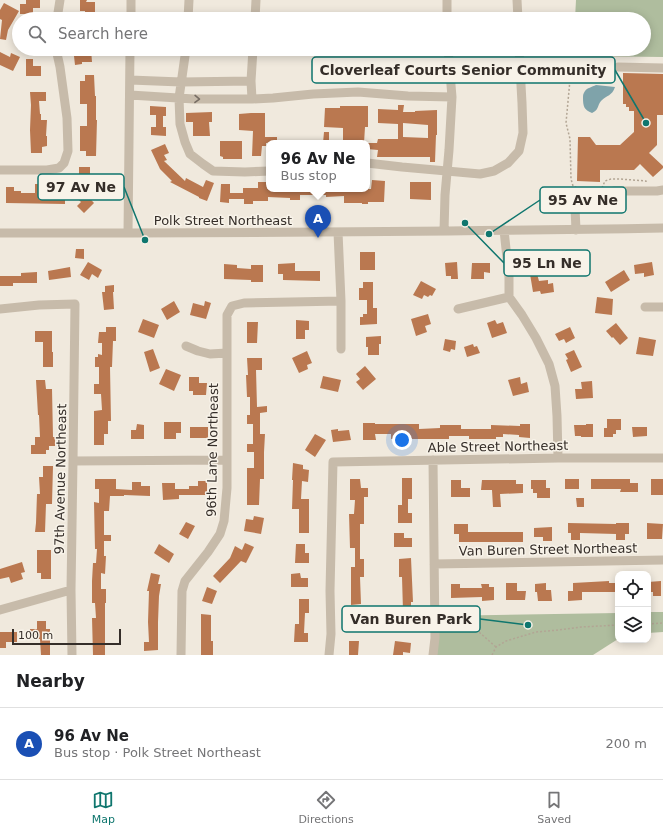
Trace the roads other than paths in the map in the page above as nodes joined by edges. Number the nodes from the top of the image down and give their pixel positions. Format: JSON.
{"nodes":[{"id":1,"x":60,"y":0,"type":"edge"},
{"id":2,"x":131,"y":0,"type":"edge"},
{"id":3,"x":189,"y":0,"type":"edge"},
{"id":4,"x":256,"y":0,"type":"edge"},
{"id":5,"x":447,"y":0,"type":"edge"},
{"id":6,"x":517,"y":0,"type":"edge"},
{"id":7,"x":57,"y":12,"type":"edge"},
{"id":8,"x":130,"y":12,"type":"edge"},
{"id":9,"x":188,"y":12,"type":"edge"},
{"id":10,"x":255,"y":12,"type":"edge"},
{"id":11,"x":447,"y":12,"type":"edge"},
{"id":12,"x":518,"y":12,"type":"edge"},
{"id":13,"x":58,"y":56,"type":"edge"},
{"id":14,"x":130,"y":56,"type":"edge"},
{"id":15,"x":185,"y":56,"type":"edge"},
{"id":16,"x":253,"y":56,"type":"edge"},
{"id":17,"x":449,"y":56,"type":"edge"},
{"id":18,"x":519,"y":56,"type":"edge"},
{"id":19,"x":618,"y":67,"type":"dead end"},
{"id":20,"x":663,"y":68,"type":"edge"},
{"id":21,"x":130,"y":80,"type":"junction"},
{"id":22,"x":251,"y":81,"type":"junction"},
{"id":23,"x":181,"y":82,"type":"junction"},
{"id":24,"x":130,"y":95,"type":"junction"},
{"id":25,"x":452,"y":97,"type":"junction"},
{"id":26,"x":179,"y":98,"type":"junction"},
{"id":27,"x":252,"y":98,"type":"junction"},
{"id":28,"x":370,"y":163,"type":"edge"},
{"id":29,"x":0,"y":170,"type":"edge"},
{"id":30,"x":266,"y":171,"type":"edge"},
{"id":31,"x":447,"y":171,"type":"junction"},
{"id":32,"x":663,"y":190,"type":"edge"},
{"id":33,"x":663,"y":228,"type":"edge"},
{"id":34,"x":504,"y":230,"type":"junction"},
{"id":35,"x":576,"y":230,"type":"junction"},
{"id":36,"x":444,"y":231,"type":"junction"},
{"id":37,"x":338,"y":232,"type":"junction"},
{"id":38,"x":128,"y":233,"type":"junction"},
{"id":39,"x":0,"y":234,"type":"edge"},
{"id":40,"x":509,"y":297,"type":"junction"},
{"id":41,"x":341,"y":301,"type":"junction"},
{"id":42,"x":645,"y":307,"type":"dead end"},
{"id":43,"x":663,"y":307,"type":"edge"},
{"id":44,"x":0,"y":309,"type":"edge"},
{"id":45,"x":458,"y":309,"type":"dead end"},
{"id":46,"x":186,"y":346,"type":"dead end"},
{"id":47,"x":341,"y":348,"type":"dead end"},
{"id":48,"x":227,"y":353,"type":"junction"},
{"id":49,"x":558,"y":458,"type":"junction"},
{"id":50,"x":663,"y":458,"type":"edge"},
{"id":51,"x":227,"y":460,"type":"junction"},
{"id":52,"x":433,"y":460,"type":"junction"},
{"id":53,"x":73,"y":461,"type":"junction"},
{"id":54,"x":663,"y":560,"type":"edge"},
{"id":55,"x":434,"y":564,"type":"junction"},
{"id":56,"x":71,"y":590,"type":"junction"},
{"id":57,"x":0,"y":610,"type":"edge"},
{"id":58,"x":331,"y":610,"type":"junction"},
{"id":59,"x":323,"y":622,"type":"dead end"},
{"id":60,"x":72,"y":655,"type":"edge"},
{"id":61,"x":181,"y":655,"type":"edge"},
{"id":62,"x":329,"y":655,"type":"edge"},
{"id":63,"x":433,"y":655,"type":"edge"}],
"edges":[{"from":1,"to":7,"type":"street"},
{"from":2,"to":8,"type":"street"},
{"from":3,"to":9,"type":"street"},
{"from":4,"to":10,"type":"street"},
{"from":5,"to":11,"type":"street"},
{"from":6,"to":12,"type":"street"},
{"from":13,"to":29,"type":"street"},
{"from":14,"to":21,"type":"street"},
{"from":15,"to":23,"type":"street"},
{"from":16,"to":22,"type":"street"},
{"from":17,"to":25,"type":"street"},
{"from":18,"to":31,"type":"street"},
{"from":19,"to":20,"type":"street"},
{"from":21,"to":23,"type":"street"},
{"from":21,"to":24,"type":"street"},
{"from":22,"to":23,"type":"street"},
{"from":22,"to":27,"type":"street"},
{"from":23,"to":26,"type":"street"},
{"from":24,"to":26,"type":"street"},
{"from":24,"to":38,"type":"street"},
{"from":25,"to":27,"type":"street"},
{"from":25,"to":31,"type":"street"},
{"from":26,"to":27,"type":"street","one_way":true},
{"from":26,"to":30,"type":"street"},
{"from":28,"to":31,"type":"street"},
{"from":31,"to":36,"type":"street"},
{"from":32,"to":35,"type":"street"},
{"from":33,"to":35,"type":"street","name":"Polk Street Northeast"},
{"from":34,"to":35,"type":"street","name":"Polk Street Northeast"},
{"from":34,"to":36,"type":"street","name":"Polk Street Northeast"},
{"from":34,"to":40,"type":"street"},
{"from":36,"to":37,"type":"street","name":"Polk Street Northeast"},
{"from":37,"to":38,"type":"street","name":"Polk Street Northeast"},
{"from":37,"to":41,"type":"street"},
{"from":38,"to":39,"type":"street","name":"Polk Street Northeast"},
{"from":40,"to":45,"type":"street"},
{"from":40,"to":49,"type":"street"},
{"from":41,"to":47,"type":"street"},
{"from":41,"to":48,"type":"street","name":"96th Lane Northeast"},
{"from":42,"to":43,"type":"street"},
{"from":44,"to":53,"type":"street","name":"97th Avenue Northeast"},
{"from":46,"to":48,"type":"street"},
{"from":48,"to":51,"type":"street","name":"96th Lane Northeast"},
{"from":49,"to":50,"type":"street","name":"Able Street Northeast"},
{"from":49,"to":52,"type":"street","name":"Able Street Northeast"},
{"from":51,"to":53,"type":"street"},
{"from":51,"to":61,"type":"street","name":"96th Lane Northeast"},
{"from":52,"to":55,"type":"street"},
{"from":52,"to":58,"type":"street","name":"Able Street Northeast"},
{"from":53,"to":56,"type":"street","name":"97th Avenue Northeast"},
{"from":54,"to":55,"type":"street","name":"Van Buren Street Northeast"},
{"from":55,"to":63,"type":"street"},
{"from":56,"to":57,"type":"street"},
{"from":56,"to":60,"type":"street","name":"97th Avenue Northeast"},
{"from":58,"to":59,"type":"street"},
{"from":58,"to":62,"type":"street"}]}
